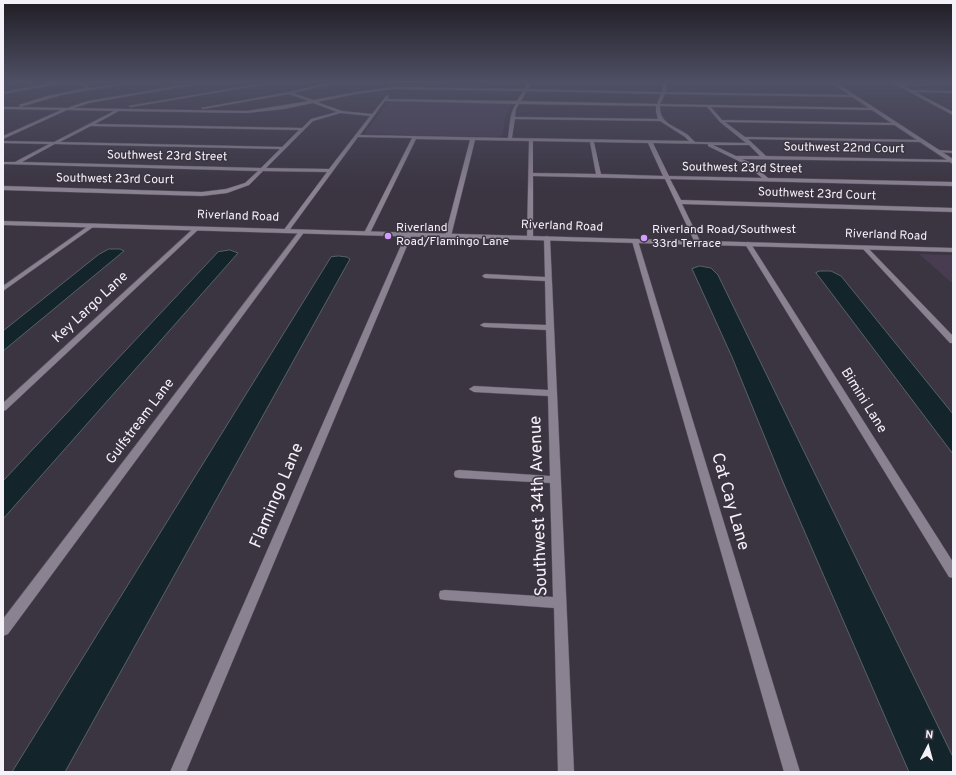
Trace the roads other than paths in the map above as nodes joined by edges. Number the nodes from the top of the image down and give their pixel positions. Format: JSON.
{"nodes":[{"id":1,"x":47,"y":118,"type":"edge"},
{"id":2,"x":103,"y":118,"type":"edge"},
{"id":3,"x":316,"y":118,"type":"edge"},
{"id":4,"x":370,"y":118,"type":"edge"},
{"id":5,"x":512,"y":118,"type":"edge"},
{"id":6,"x":524,"y":118,"type":"edge"},
{"id":7,"x":719,"y":118,"type":"edge"},
{"id":8,"x":886,"y":118,"type":"edge"},
{"id":9,"x":661,"y":120,"type":"joint"},
{"id":10,"x":721,"y":121,"type":"junction"},
{"id":11,"x":895,"y":124,"type":"junction"},
{"id":12,"x":90,"y":125,"type":"junction"},
{"id":13,"x":303,"y":129,"type":"junction"},
{"id":14,"x":357,"y":136,"type":"junction"},
{"id":15,"x":415,"y":137,"type":"junction"},
{"id":16,"x":3,"y":138,"type":"edge"},
{"id":17,"x":473,"y":138,"type":"junction"},
{"id":18,"x":744,"y":138,"type":"junction"},
{"id":19,"x":510,"y":139,"type":"junction"},
{"id":20,"x":531,"y":140,"type":"junction"},
{"id":21,"x":592,"y":141,"type":"junction"},
{"id":22,"x":922,"y":141,"type":"junction"},
{"id":23,"x":3,"y":142,"type":"edge"},
{"id":24,"x":650,"y":142,"type":"junction"},
{"id":25,"x":54,"y":143,"type":"junction"},
{"id":26,"x":694,"y":143,"type":"junction"},
{"id":27,"x":705,"y":143,"type":"junction"},
{"id":28,"x":750,"y":144,"type":"junction"},
{"id":29,"x":283,"y":148,"type":"junction"},
{"id":30,"x":937,"y":151,"type":"junction"},
{"id":31,"x":953,"y":152,"type":"edge"},
{"id":32,"x":736,"y":157,"type":"junction"},
{"id":33,"x":764,"y":157,"type":"junction"},
{"id":34,"x":953,"y":162,"type":"edge"},
{"id":35,"x":3,"y":163,"type":"edge"},
{"id":36,"x":15,"y":164,"type":"junction"},
{"id":37,"x":3,"y":169,"type":"edge"},
{"id":38,"x":263,"y":170,"type":"junction"},
{"id":39,"x":330,"y":171,"type":"junction"},
{"id":40,"x":531,"y":174,"type":"junction"},
{"id":41,"x":599,"y":176,"type":"junction"},
{"id":42,"x":668,"y":177,"type":"junction"},
{"id":43,"x":767,"y":180,"type":"junction"},
{"id":44,"x":953,"y":184,"type":"edge"},
{"id":45,"x":3,"y":188,"type":"edge"},
{"id":46,"x":680,"y":202,"type":"junction"},
{"id":47,"x":953,"y":210,"type":"edge"},
{"id":48,"x":3,"y":223,"type":"edge"},
{"id":49,"x":93,"y":225,"type":"junction"},
{"id":50,"x":197,"y":228,"type":"junction"},
{"id":51,"x":286,"y":231,"type":"junction"},
{"id":52,"x":302,"y":231,"type":"junction"},
{"id":53,"x":367,"y":233,"type":"junction"},
{"id":54,"x":409,"y":234,"type":"junction"},
{"id":55,"x":448,"y":236,"type":"junction"},
{"id":56,"x":530,"y":238,"type":"junction"},
{"id":57,"x":547,"y":238,"type":"junction"},
{"id":58,"x":635,"y":241,"type":"junction"},
{"id":59,"x":698,"y":243,"type":"junction"},
{"id":60,"x":748,"y":244,"type":"junction"},
{"id":61,"x":865,"y":248,"type":"junction"},
{"id":62,"x":953,"y":250,"type":"edge"},
{"id":63,"x":485,"y":276,"type":"dead end"},
{"id":64,"x":548,"y":279,"type":"junction"},
{"id":65,"x":3,"y":289,"type":"edge"},
{"id":66,"x":484,"y":325,"type":"dead end"},
{"id":67,"x":550,"y":328,"type":"junction"},
{"id":68,"x":953,"y":341,"type":"edge"},
{"id":69,"x":474,"y":389,"type":"dead end"},
{"id":70,"x":553,"y":393,"type":"junction"},
{"id":71,"x":3,"y":408,"type":"edge"},
{"id":72,"x":459,"y":474,"type":"dead end"},
{"id":73,"x":556,"y":480,"type":"junction"},
{"id":74,"x":953,"y":573,"type":"edge"},
{"id":75,"x":445,"y":595,"type":"dead end"},
{"id":76,"x":560,"y":603,"type":"junction"},
{"id":77,"x":3,"y":630,"type":"edge"},
{"id":78,"x":178,"y":772,"type":"edge"},
{"id":79,"x":566,"y":772,"type":"edge"},
{"id":80,"x":792,"y":772,"type":"edge"}],
"edges":[{"from":1,"to":16,"type":"street"},
{"from":2,"to":12,"type":"street"},
{"from":3,"to":13,"type":"street","name":"Southwest 23rd Court"},
{"from":4,"to":14,"type":"street"},
{"from":5,"to":19,"type":"street"},
{"from":6,"to":9,"type":"street"},
{"from":7,"to":10,"type":"street"},
{"from":8,"to":11,"type":"street"},
{"from":9,"to":26,"type":"street"},
{"from":10,"to":11,"type":"street"},
{"from":10,"to":18,"type":"street"},
{"from":11,"to":22,"type":"street"},
{"from":12,"to":13,"type":"street"},
{"from":12,"to":25,"type":"street"},
{"from":13,"to":29,"type":"street","name":"Southwest 23rd Court"},
{"from":14,"to":15,"type":"street"},
{"from":14,"to":39,"type":"street"},
{"from":15,"to":17,"type":"street"},
{"from":15,"to":53,"type":"street"},
{"from":17,"to":19,"type":"street"},
{"from":17,"to":55,"type":"street"},
{"from":18,"to":22,"type":"street"},
{"from":18,"to":28,"type":"street"},
{"from":19,"to":20,"type":"street"},
{"from":20,"to":21,"type":"street"},
{"from":20,"to":40,"type":"street"},
{"from":21,"to":24,"type":"street"},
{"from":21,"to":41,"type":"street"},
{"from":22,"to":30,"type":"street"},
{"from":23,"to":25,"type":"street"},
{"from":24,"to":26,"type":"street"},
{"from":24,"to":42,"type":"street"},
{"from":25,"to":29,"type":"street"},
{"from":25,"to":36,"type":"street"},
{"from":26,"to":27,"type":"street"},
{"from":27,"to":28,"type":"street"},
{"from":27,"to":32,"type":"street"},
{"from":28,"to":33,"type":"street"},
{"from":29,"to":38,"type":"street","name":"Southwest 23rd Court"},
{"from":30,"to":31,"type":"street"},
{"from":30,"to":34,"type":"street"},
{"from":32,"to":33,"type":"street","name":"Southwest 22nd Court"},
{"from":32,"to":43,"type":"street"},
{"from":33,"to":34,"type":"street","name":"Southwest 22nd Court"},
{"from":35,"to":36,"type":"street","name":"Southwest 23rd Street"},
{"from":36,"to":37,"type":"street"},
{"from":36,"to":38,"type":"street","name":"Southwest 23rd Street"},
{"from":38,"to":39,"type":"street","name":"Southwest 23rd Street"},
{"from":38,"to":45,"type":"street","name":"Southwest 23rd Court"},
{"from":39,"to":51,"type":"street"},
{"from":40,"to":41,"type":"street","name":"Southwest 23rd Street"},
{"from":40,"to":56,"type":"street"},
{"from":41,"to":42,"type":"street","name":"Southwest 23rd Street"},
{"from":42,"to":43,"type":"street","name":"Southwest 23rd Street"},
{"from":42,"to":46,"type":"street"},
{"from":43,"to":44,"type":"street","name":"Southwest 23rd Street"},
{"from":46,"to":47,"type":"street","name":"Southwest 23rd Court"},
{"from":46,"to":59,"type":"street"},
{"from":48,"to":49,"type":"street","name":"Riverland Road"},
{"from":49,"to":50,"type":"street","name":"Riverland Road"},
{"from":49,"to":65,"type":"street"},
{"from":50,"to":51,"type":"street","name":"Riverland Road"},
{"from":50,"to":71,"type":"street","name":"Key Largo Lane"},
{"from":51,"to":52,"type":"street","name":"Riverland Road"},
{"from":52,"to":53,"type":"street","name":"Riverland Road"},
{"from":52,"to":77,"type":"street","name":"Gulfstream Lane"},
{"from":53,"to":54,"type":"street","name":"Riverland Road"},
{"from":54,"to":55,"type":"street","name":"Riverland Road"},
{"from":54,"to":78,"type":"street","name":"Flamingo Lane"},
{"from":55,"to":56,"type":"street","name":"Riverland Road"},
{"from":56,"to":57,"type":"street","name":"Riverland Road"},
{"from":57,"to":58,"type":"street","name":"Riverland Road"},
{"from":57,"to":64,"type":"street","name":"Southwest 34th Avenue"},
{"from":58,"to":59,"type":"street","name":"Riverland Road"},
{"from":58,"to":80,"type":"street","name":"Cat Cay Lane"},
{"from":59,"to":60,"type":"street","name":"Riverland Road"},
{"from":60,"to":61,"type":"street","name":"Riverland Road"},
{"from":60,"to":74,"type":"street","name":"Bimini Lane"},
{"from":61,"to":62,"type":"street","name":"Riverland Road"},
{"from":61,"to":68,"type":"street"},
{"from":63,"to":64,"type":"street"},
{"from":64,"to":67,"type":"street","name":"Southwest 34th Avenue"},
{"from":66,"to":67,"type":"street"},
{"from":67,"to":70,"type":"street","name":"Southwest 34th Avenue"},
{"from":69,"to":70,"type":"street"},
{"from":70,"to":73,"type":"street","name":"Southwest 34th Avenue"},
{"from":72,"to":73,"type":"street"},
{"from":73,"to":76,"type":"street","name":"Southwest 34th Avenue"},
{"from":75,"to":76,"type":"street"},
{"from":76,"to":79,"type":"street","name":"Southwest 34th Avenue"}]}
